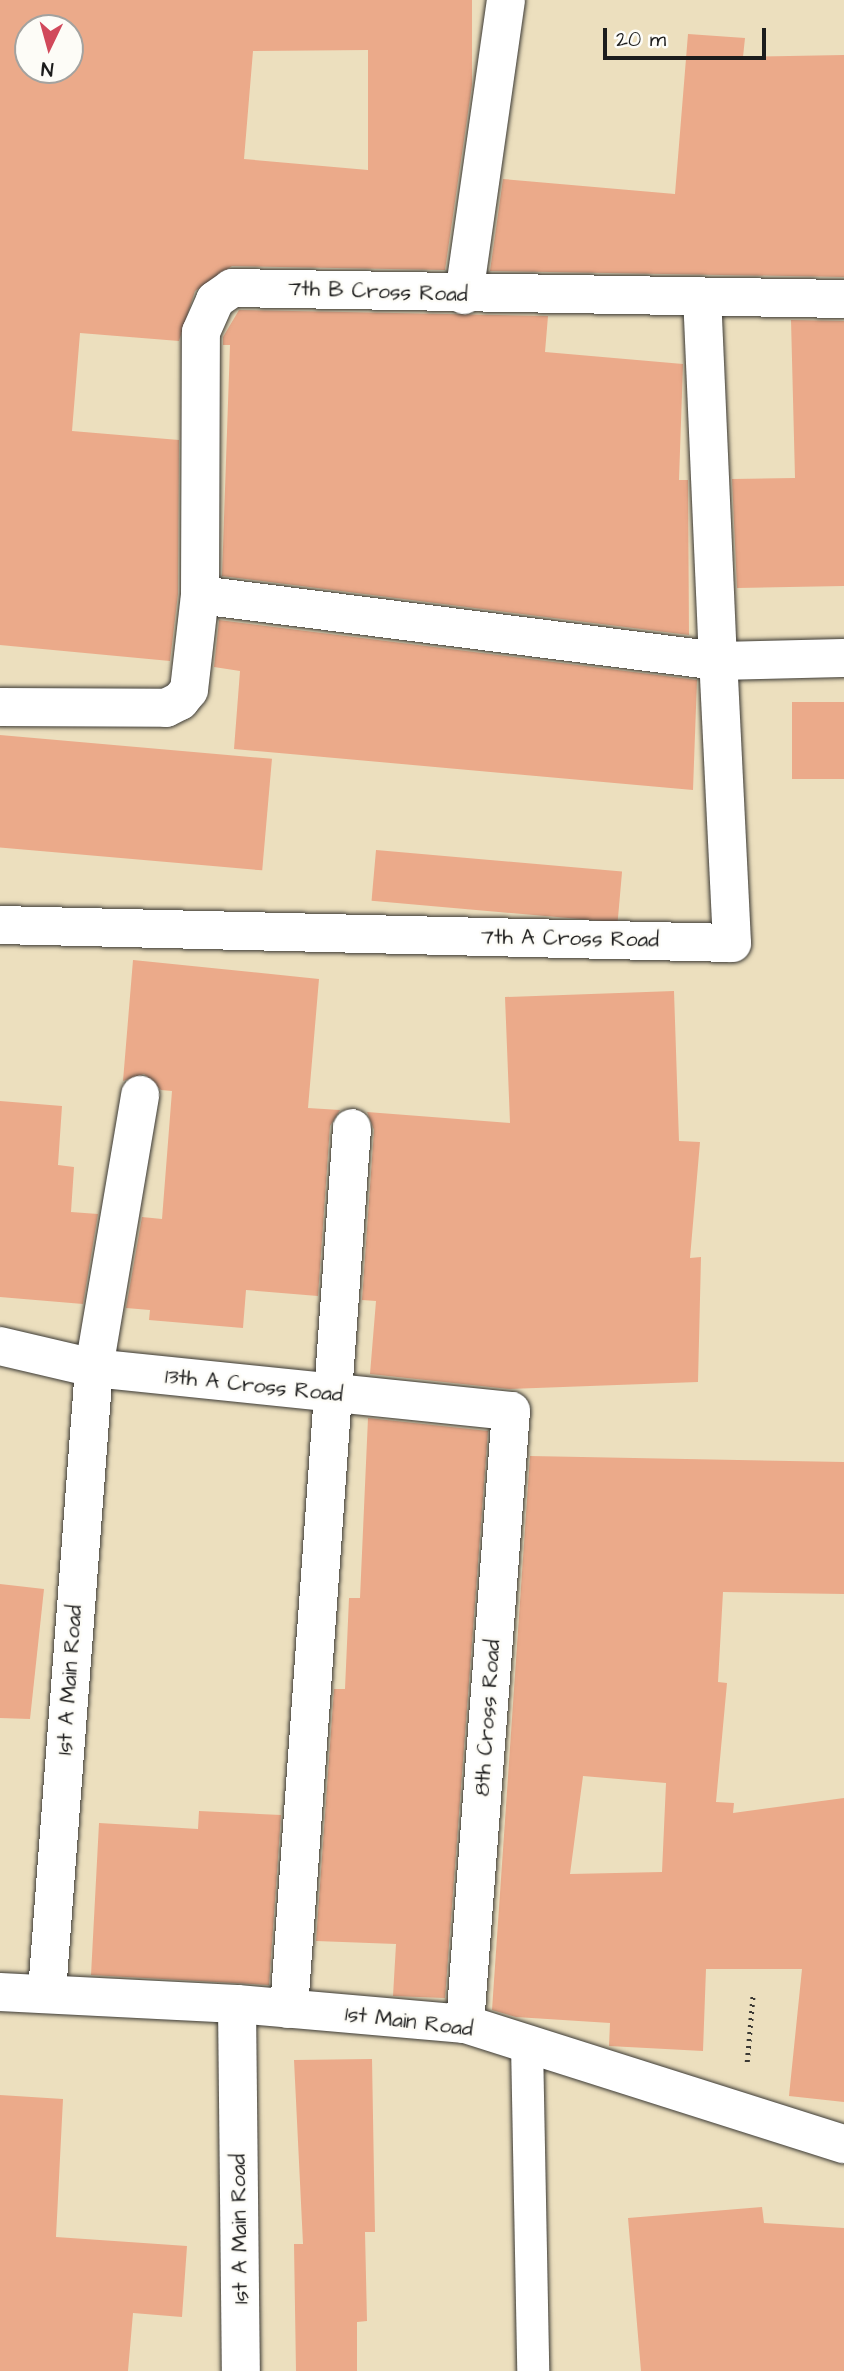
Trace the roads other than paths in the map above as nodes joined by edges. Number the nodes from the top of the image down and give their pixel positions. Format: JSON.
{"nodes":[{"id":1,"x":506,"y":0,"type":"edge"},
{"id":2,"x":464,"y":295,"type":"junction"},
{"id":3,"x":702,"y":299,"type":"junction"},
{"id":4,"x":844,"y":299,"type":"edge"},
{"id":5,"x":200,"y":595,"type":"junction"},
{"id":6,"x":844,"y":657,"type":"edge"},
{"id":7,"x":718,"y":661,"type":"junction"},
{"id":8,"x":0,"y":707,"type":"edge"},
{"id":9,"x":0,"y":925,"type":"edge"},
{"id":10,"x":140,"y":1095,"type":"dead end"},
{"id":11,"x":352,"y":1128,"type":"dead end"},
{"id":12,"x":0,"y":1346,"type":"edge"},
{"id":13,"x":94,"y":1368,"type":"junction"},
{"id":14,"x":329,"y":1396,"type":"junction"},
{"id":15,"x":511,"y":1411,"type":"joint"},
{"id":16,"x":0,"y":1992,"type":"edge"},
{"id":17,"x":47,"y":1992,"type":"junction"},
{"id":18,"x":237,"y":2004,"type":"junction"},
{"id":19,"x":289,"y":2009,"type":"junction"},
{"id":20,"x":465,"y":2024,"type":"junction"},
{"id":21,"x":527,"y":2044,"type":"junction"},
{"id":22,"x":844,"y":2144,"type":"edge"},
{"id":23,"x":241,"y":2371,"type":"edge"},
{"id":24,"x":533,"y":2371,"type":"edge"}],
"edges":[{"from":1,"to":2,"type":"street"},
{"from":2,"to":3,"type":"street","name":"7th B Cross Road"},
{"from":2,"to":5,"type":"street","name":"7th B Cross Road"},
{"from":3,"to":4,"type":"street","name":"7th B Cross Road"},
{"from":3,"to":7,"type":"street"},
{"from":5,"to":7,"type":"street"},
{"from":5,"to":8,"type":"street","name":"7th B Cross Road"},
{"from":6,"to":7,"type":"street"},
{"from":7,"to":9,"type":"street","name":"7th A Cross Road"},
{"from":10,"to":13,"type":"street","name":"1st A Main Road"},
{"from":11,"to":14,"type":"street"},
{"from":12,"to":13,"type":"street","name":"13th A Cross Road"},
{"from":13,"to":14,"type":"street","name":"13th A Cross Road"},
{"from":13,"to":17,"type":"street","name":"1st A Main Road"},
{"from":14,"to":15,"type":"street","name":"13th A Cross Road"},
{"from":14,"to":19,"type":"street"},
{"from":15,"to":20,"type":"street","name":"8th Cross Road"},
{"from":16,"to":17,"type":"street","name":"1st Main Road"},
{"from":17,"to":18,"type":"street","name":"1st Main Road"},
{"from":18,"to":19,"type":"street","name":"1st Main Road"},
{"from":18,"to":23,"type":"street","name":"1st A Main Road"},
{"from":19,"to":20,"type":"street","name":"1st Main Road"},
{"from":20,"to":21,"type":"street","name":"1st Main Road"},
{"from":21,"to":22,"type":"street","name":"1st Main Road"},
{"from":21,"to":24,"type":"lane"}]}
